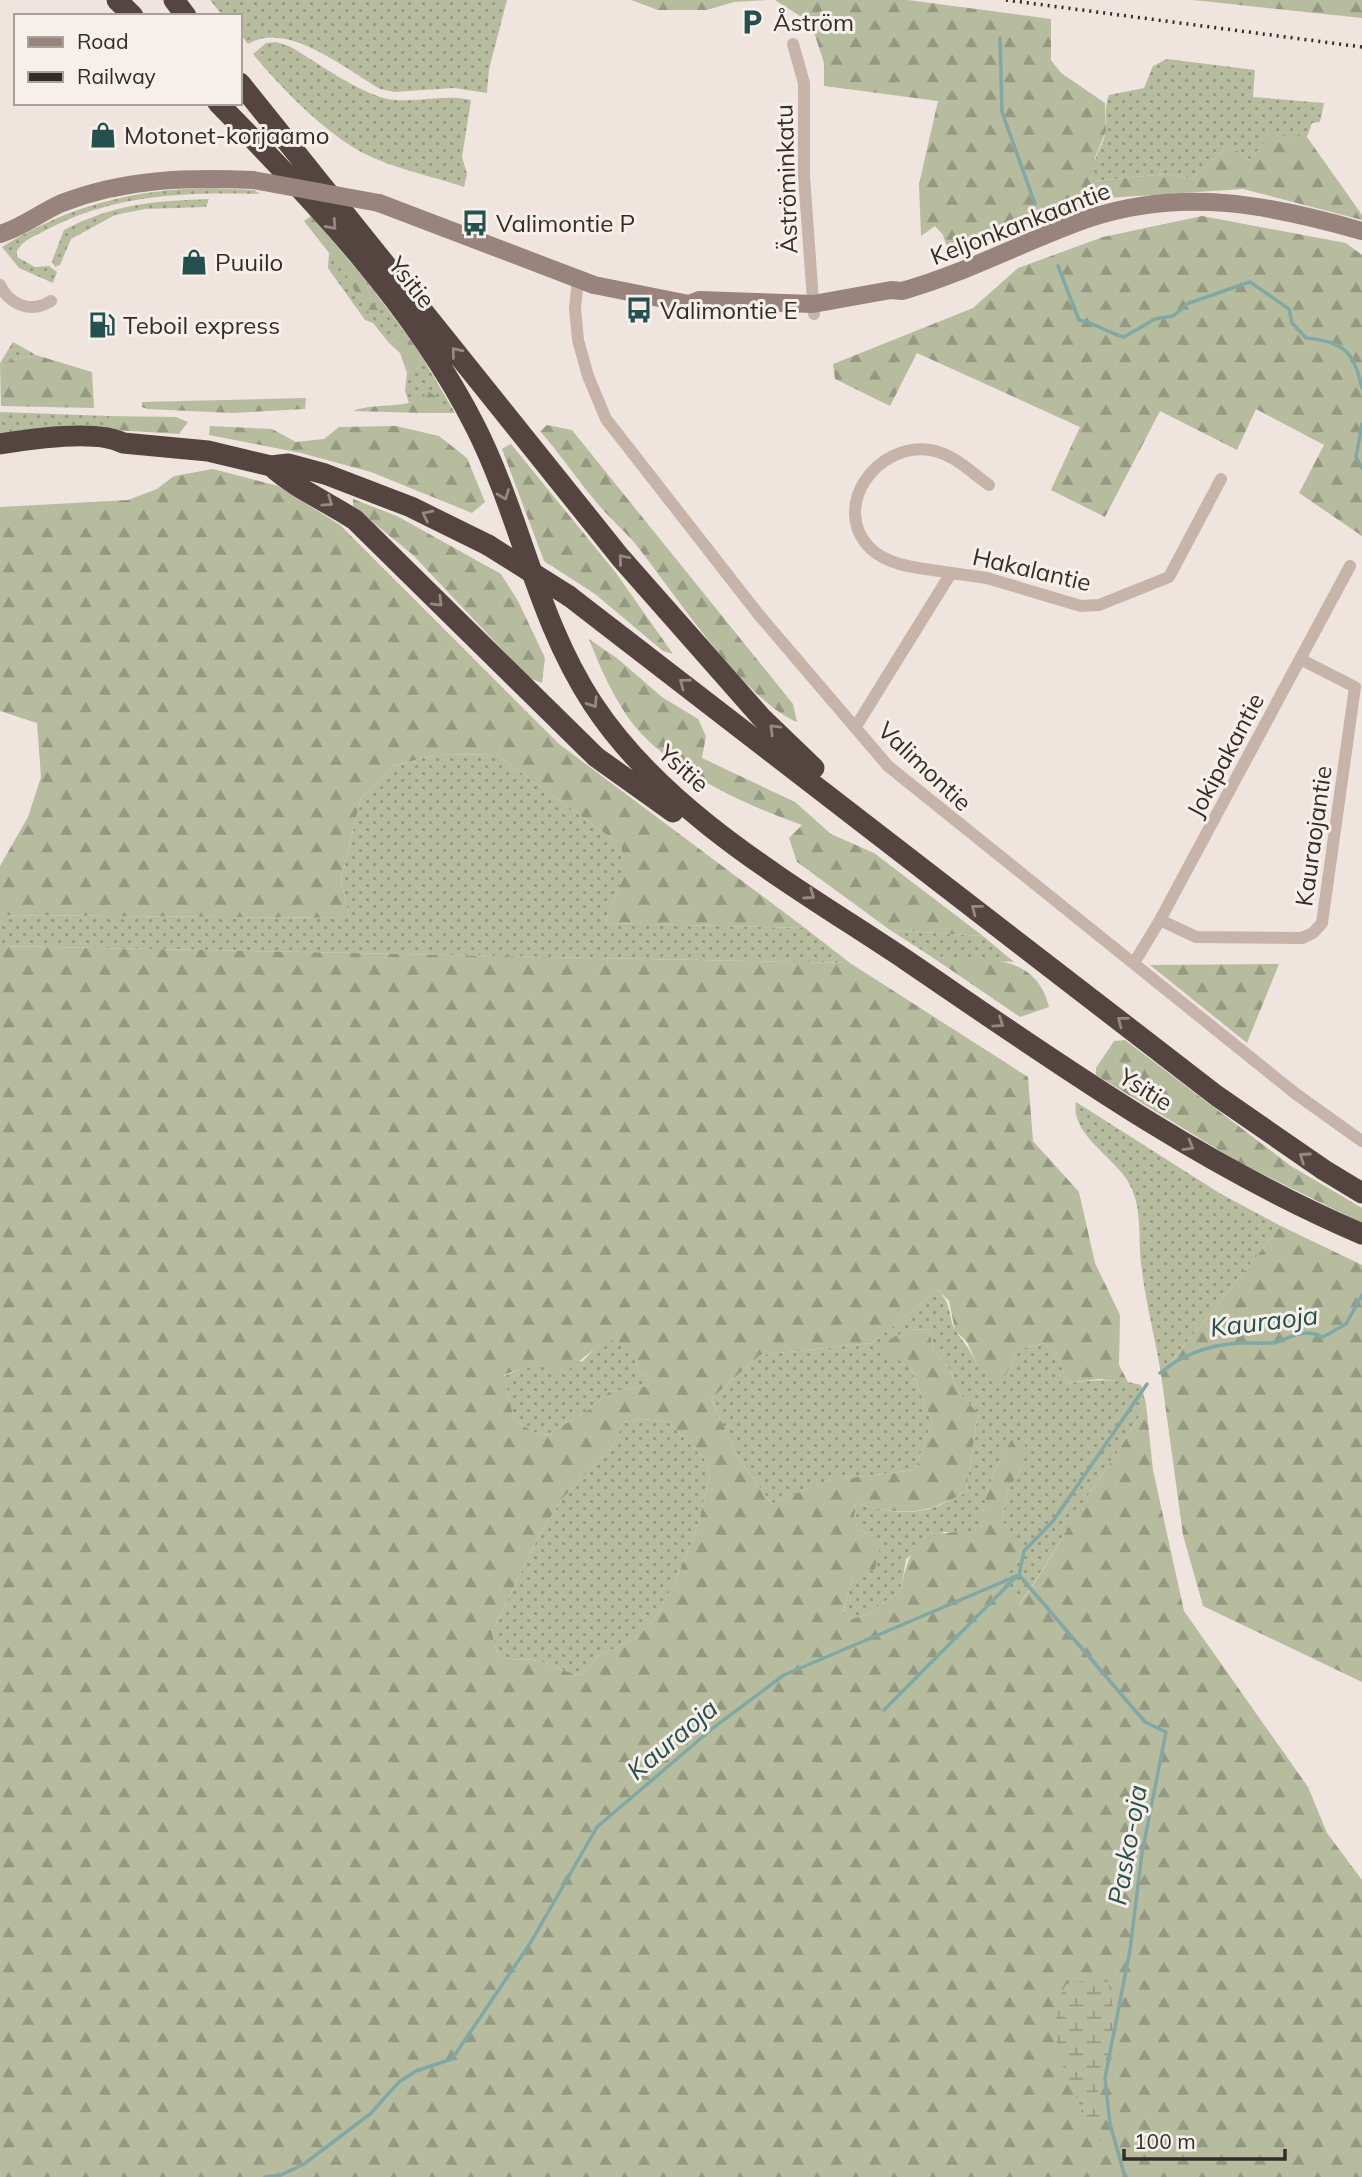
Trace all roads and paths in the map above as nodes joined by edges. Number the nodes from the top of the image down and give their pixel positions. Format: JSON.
{"nodes":[{"id":1,"x":117,"y":0,"type":"edge"},
{"id":2,"x":173,"y":0,"type":"edge"},
{"id":3,"x":131,"y":14,"type":"edge"},
{"id":4,"x":184,"y":14,"type":"edge"},
{"id":5,"x":793,"y":44,"type":"dead end"},
{"id":6,"x":242,"y":85,"type":"edge"},
{"id":7,"x":220,"y":105,"type":"edge"},
{"id":8,"x":1362,"y":232,"type":"edge"},
{"id":9,"x":1,"y":236,"type":"edge"},
{"id":10,"x":579,"y":280,"type":"junction"},
{"id":11,"x":1,"y":291,"type":"edge"},
{"id":12,"x":51,"y":301,"type":"dead end"},
{"id":13,"x":813,"y":309,"type":"junction"},
{"id":14,"x":123,"y":443,"type":"junction"},
{"id":15,"x":0,"y":444,"type":"edge"},
{"id":16,"x":0,"y":454,"type":"edge"},
{"id":17,"x":271,"y":466,"type":"junction"},
{"id":18,"x":1220,"y":479,"type":"dead end"},
{"id":19,"x":989,"y":485,"type":"dead end"},
{"id":20,"x":1350,"y":566,"type":"dead end"},
{"id":21,"x":951,"y":573,"type":"junction"},
{"id":22,"x":1300,"y":659,"type":"junction"},
{"id":23,"x":855,"y":728,"type":"junction"},
{"id":24,"x":854,"y":815,"type":"junction"},
{"id":25,"x":754,"y":856,"type":"junction"},
{"id":26,"x":1160,"y":920,"type":"junction"},
{"id":27,"x":1134,"y":963,"type":"junction"},
{"id":28,"x":1362,"y":1140,"type":"edge"},
{"id":29,"x":1362,"y":1193,"type":"edge"},
{"id":30,"x":1362,"y":1234,"type":"edge"}],
"edges":[{"from":1,"to":3,"type":"highway"},
{"from":2,"to":4,"type":"highway"},
{"from":5,"to":13,"type":"street","name":"Äströminkatu"},
{"from":24,"to":6,"type":"highway","one_way":true},
{"from":7,"to":25,"type":"highway","name":"Ysitie","one_way":true},
{"from":8,"to":13,"type":"main road","name":"Keljonkankaantie"},
{"from":9,"to":10,"type":"main road","name":"Keljonkankaantie","bridge":true},
{"from":10,"to":13,"type":"main road","name":"Keljonkankaantie"},
{"from":10,"to":23,"type":"street","name":"Valimontie"},
{"from":11,"to":12,"type":"street"},
{"from":14,"to":15,"type":"highway"},
{"from":14,"to":16,"type":"highway"},
{"from":14,"to":17,"type":"highway"},
{"from":24,"to":17,"type":"highway","one_way":true,"bridge":true},
{"from":17,"to":25,"type":"highway","one_way":true},
{"from":18,"to":21,"type":"street","name":"Hakalantie"},
{"from":19,"to":21,"type":"street"},
{"from":20,"to":22,"type":"street","name":"Jokipakantie"},
{"from":21,"to":23,"type":"street","name":"Hakalantie"},
{"from":22,"to":26,"type":"street","name":"Jokipakantie"},
{"from":22,"to":26,"type":"street","name":"Kauraojantie"},
{"from":23,"to":27,"type":"street","name":"Valimontie"},
{"from":29,"to":24,"type":"highway","name":"Ysitie","one_way":true},
{"from":25,"to":30,"type":"highway","name":"Ysitie","one_way":true},
{"from":26,"to":27,"type":"street","name":"Jokipakantie"},
{"from":27,"to":28,"type":"street","name":"Valimontie"}]}
